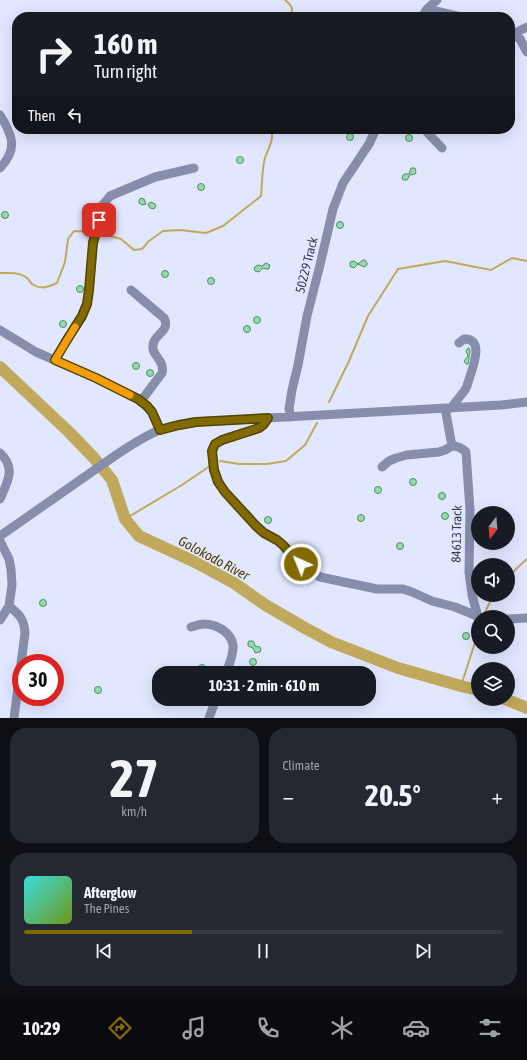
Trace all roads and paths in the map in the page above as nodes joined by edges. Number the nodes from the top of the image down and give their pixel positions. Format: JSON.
{"nodes":[{"id":1,"x":437,"y":0,"type":"edge"},
{"id":2,"x":425,"y":12,"type":"edge"},
{"id":3,"x":527,"y":27,"type":"edge"},
{"id":4,"x":515,"y":32,"type":"edge"},
{"id":5,"x":515,"y":35,"type":"edge"},
{"id":6,"x":527,"y":52,"type":"edge"},
{"id":7,"x":0,"y":115,"type":"edge"},
{"id":8,"x":374,"y":134,"type":"edge"},
{"id":9,"x":429,"y":134,"type":"edge"},
{"id":10,"x":442,"y":148,"type":"dead end"},
{"id":11,"x":0,"y":168,"type":"edge"},
{"id":12,"x":194,"y":168,"type":"dead end"},
{"id":13,"x":131,"y":290,"type":"dead end"},
{"id":14,"x":0,"y":330,"type":"edge"},
{"id":15,"x":459,"y":343,"type":"dead end"},
{"id":16,"x":55,"y":360,"type":"junction"},
{"id":17,"x":141,"y":401,"type":"junction"},
{"id":18,"x":527,"y":402,"type":"edge"},
{"id":19,"x":448,"y":408,"type":"junction"},
{"id":20,"x":291,"y":417,"type":"junction"},
{"id":21,"x":268,"y":418,"type":"junction"},
{"id":22,"x":160,"y":430,"type":"junction"},
{"id":23,"x":452,"y":446,"type":"junction"},
{"id":24,"x":0,"y":453,"type":"edge"},
{"id":25,"x":382,"y":468,"type":"dead end"},
{"id":26,"x":3,"y":483,"type":"edge"},
{"id":27,"x":0,"y":499,"type":"edge"},
{"id":28,"x":0,"y":536,"type":"edge"},
{"id":29,"x":0,"y":541,"type":"edge"},
{"id":30,"x":9,"y":606,"type":"junction"},
{"id":31,"x":477,"y":610,"type":"edge"},
{"id":32,"x":471,"y":613,"type":"edge"},
{"id":33,"x":527,"y":618,"type":"edge"},
{"id":34,"x":515,"y":619,"type":"edge"},
{"id":35,"x":0,"y":620,"type":"edge"},
{"id":36,"x":191,"y":627,"type":"dead end"},
{"id":37,"x":228,"y":666,"type":"edge"},
{"id":38,"x":213,"y":706,"type":"edge"},
{"id":39,"x":14,"y":718,"type":"edge"},
{"id":40,"x":209,"y":718,"type":"edge"}],
"edges":[{"from":1,"to":2,"type":"street"},
{"from":3,"to":4,"type":"street"},
{"from":5,"to":6,"type":"street"},
{"from":7,"to":11,"type":"street"},
{"from":8,"to":20,"type":"street","name":"50229 Track"},
{"from":9,"to":10,"type":"street"},
{"from":12,"to":16,"type":"street"},
{"from":13,"to":17,"type":"street"},
{"from":14,"to":16,"type":"street"},
{"from":15,"to":19,"type":"street"},
{"from":16,"to":17,"type":"street"},
{"from":17,"to":22,"type":"street"},
{"from":18,"to":19,"type":"street"},
{"from":19,"to":20,"type":"street"},
{"from":19,"to":23,"type":"street"},
{"from":20,"to":21,"type":"street"},
{"from":21,"to":22,"type":"street"},
{"from":21,"to":32,"type":"street"},
{"from":22,"to":28,"type":"street"},
{"from":23,"to":25,"type":"street"},
{"from":23,"to":31,"type":"street","name":"84613 Track"},
{"from":24,"to":26,"type":"street"},
{"from":26,"to":27,"type":"street"},
{"from":29,"to":30,"type":"street"},
{"from":30,"to":35,"type":"street"},
{"from":30,"to":39,"type":"street"},
{"from":33,"to":34,"type":"street"},
{"from":36,"to":37,"type":"street"},
{"from":38,"to":40,"type":"street"}]}
